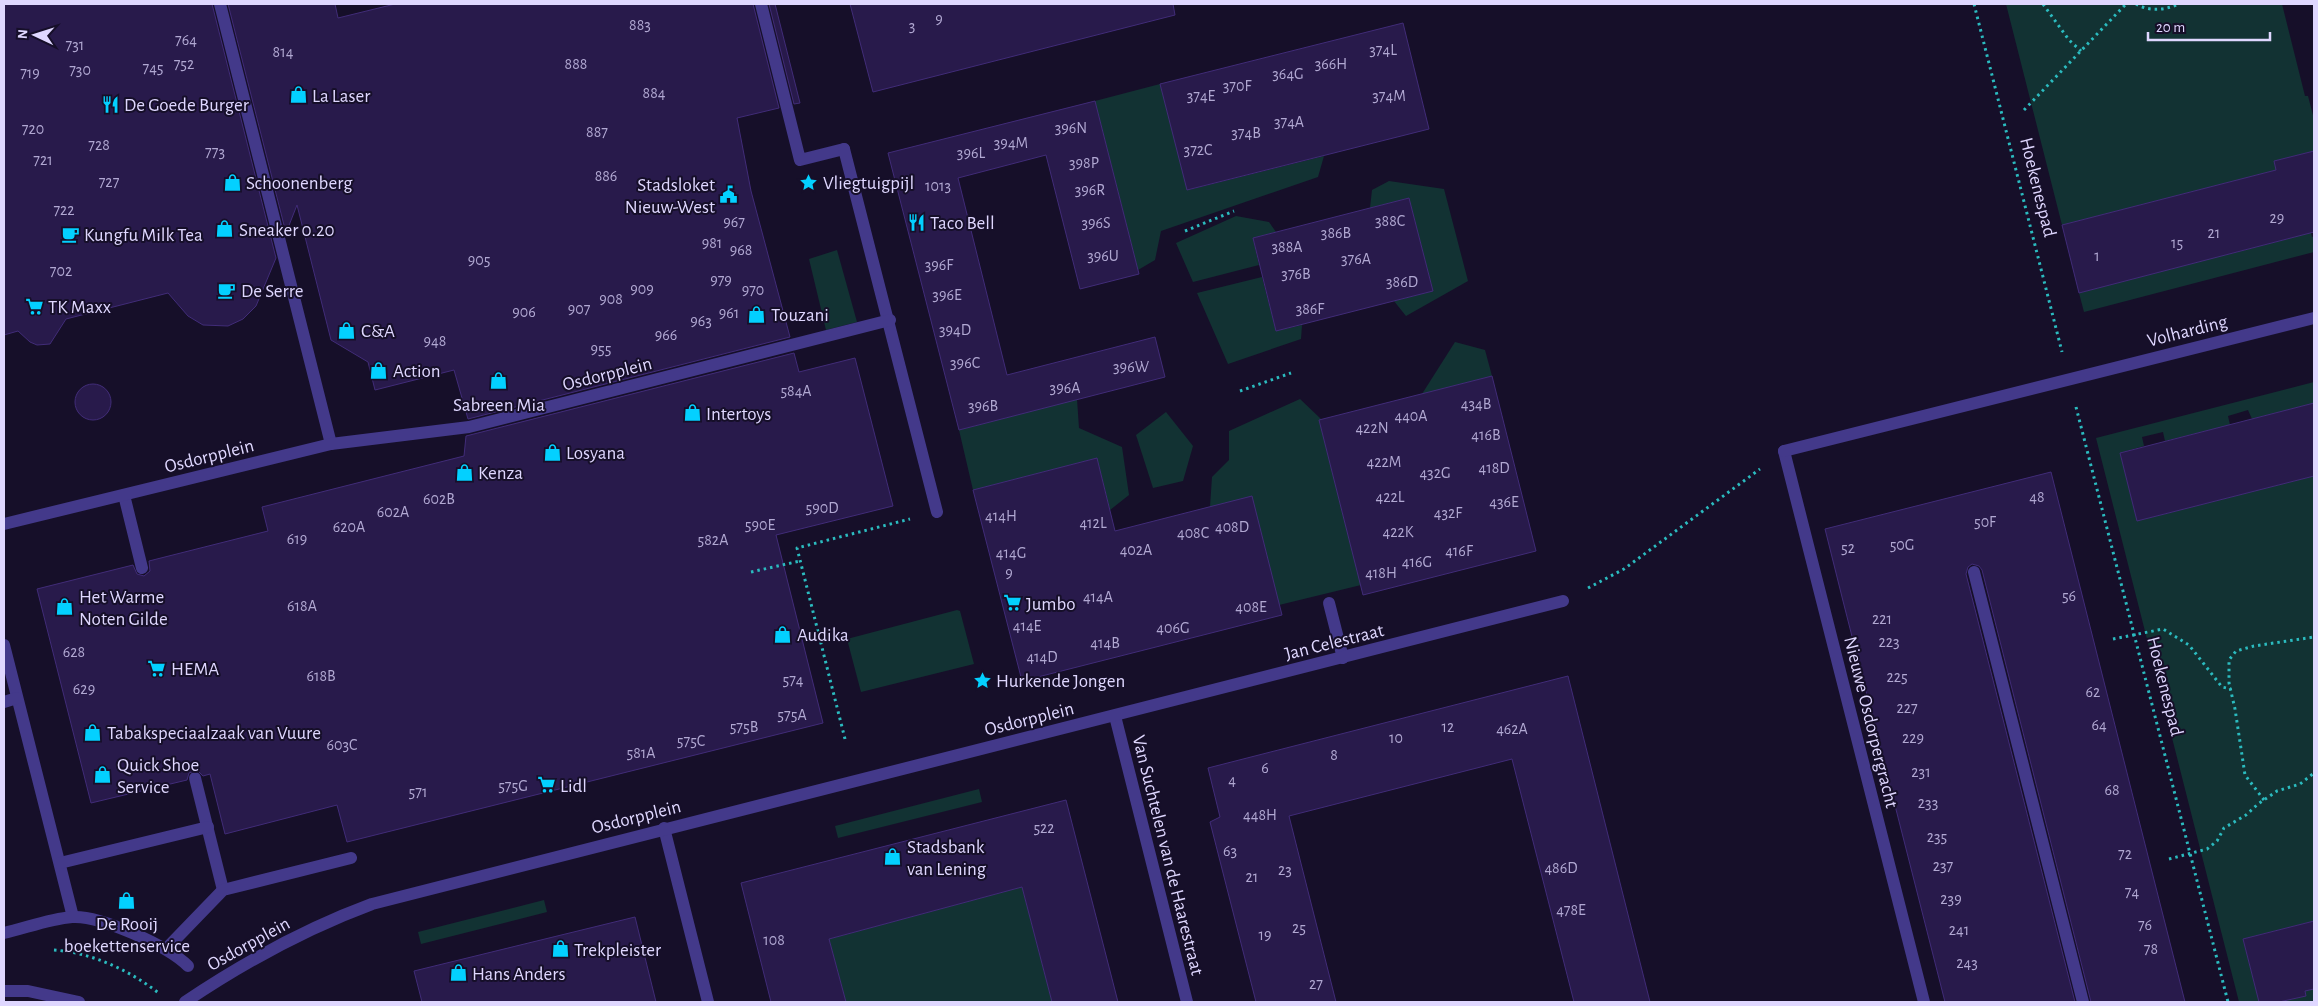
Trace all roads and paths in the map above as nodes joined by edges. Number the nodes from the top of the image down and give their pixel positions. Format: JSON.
{"nodes":[{"id":1,"x":220,"y":4,"type":"edge"},
{"id":2,"x":761,"y":4,"type":"edge"},
{"id":3,"x":1974,"y":4,"type":"edge"},
{"id":4,"x":2043,"y":4,"type":"edge"},
{"id":5,"x":2126,"y":4,"type":"edge"},
{"id":6,"x":2136,"y":4,"type":"edge"},
{"id":7,"x":2179,"y":4,"type":"edge"},
{"id":8,"x":2081,"y":51,"type":"junction"},
{"id":9,"x":2024,"y":110,"type":"dead end"},
{"id":10,"x":1234,"y":211,"type":"dead end"},
{"id":11,"x":1185,"y":231,"type":"dead end"},
{"id":12,"x":2314,"y":318,"type":"edge"},
{"id":13,"x":890,"y":320,"type":"junction"},
{"id":14,"x":1291,"y":373,"type":"dead end"},
{"id":15,"x":2069,"y":379,"type":"junction"},
{"id":16,"x":1240,"y":391,"type":"dead end"},
{"id":17,"x":331,"y":444,"type":"junction"},
{"id":18,"x":1784,"y":451,"type":"junction"},
{"id":19,"x":124,"y":494,"type":"junction"},
{"id":20,"x":937,"y":512,"type":"joint"},
{"id":21,"x":4,"y":524,"type":"edge"},
{"id":22,"x":800,"y":561,"type":"junction"},
{"id":23,"x":142,"y":568,"type":"dead end"},
{"id":24,"x":752,"y":572,"type":"dead end"},
{"id":25,"x":1974,"y":572,"type":"dead end"},
{"id":26,"x":1563,"y":601,"type":"joint"},
{"id":27,"x":1328,"y":603,"type":"dead end"},
{"id":28,"x":2134,"y":633,"type":"junction"},
{"id":29,"x":2314,"y":637,"type":"edge"},
{"id":30,"x":2114,"y":639,"type":"dead end"},
{"id":31,"x":4,"y":645,"type":"edge"},
{"id":32,"x":1343,"y":658,"type":"junction"},
{"id":33,"x":2231,"y":689,"type":"junction"},
{"id":34,"x":17,"y":698,"type":"junction"},
{"id":35,"x":4,"y":702,"type":"edge"},
{"id":36,"x":1115,"y":716,"type":"junction"},
{"id":37,"x":845,"y":739,"type":"dead end"},
{"id":38,"x":2314,"y":773,"type":"edge"},
{"id":39,"x":195,"y":778,"type":"dead end"},
{"id":40,"x":2264,"y":800,"type":"junction"},
{"id":41,"x":208,"y":827,"type":"junction"},
{"id":42,"x":664,"y":828,"type":"junction"},
{"id":43,"x":2190,"y":853,"type":"junction"},
{"id":44,"x":351,"y":858,"type":"dead end"},
{"id":45,"x":2169,"y":859,"type":"dead end"},
{"id":46,"x":60,"y":864,"type":"junction"},
{"id":47,"x":223,"y":890,"type":"junction"},
{"id":48,"x":73,"y":917,"type":"junction"},
{"id":49,"x":4,"y":933,"type":"edge"},
{"id":50,"x":166,"y":949,"type":"junction"},
{"id":51,"x":48,"y":950,"type":"dead end"},
{"id":52,"x":188,"y":966,"type":"dead end"},
{"id":53,"x":4,"y":991,"type":"edge"},
{"id":54,"x":162,"y":996,"type":"dead end"},
{"id":55,"x":79,"y":1002,"type":"edge"},
{"id":56,"x":186,"y":1002,"type":"edge"},
{"id":57,"x":708,"y":1002,"type":"edge"},
{"id":58,"x":1187,"y":1002,"type":"edge"},
{"id":59,"x":1924,"y":1002,"type":"edge"},
{"id":60,"x":2083,"y":1002,"type":"edge"},
{"id":61,"x":2228,"y":1002,"type":"edge"}],
"edges":[{"from":1,"to":17,"type":"street"},
{"from":2,"to":13,"type":"street"},
{"from":3,"to":15,"type":"path","name":"Hoekenespad"},
{"from":4,"to":8,"type":"path"},
{"from":5,"to":8,"type":"path"},
{"from":6,"to":7,"type":"path"},
{"from":8,"to":9,"type":"path"},
{"from":10,"to":11,"type":"path"},
{"from":12,"to":15,"type":"street","name":"Volharding"},
{"from":13,"to":17,"type":"street","name":"Osdorpplein"},
{"from":13,"to":20,"type":"street"},
{"from":14,"to":16,"type":"path"},
{"from":15,"to":18,"type":"street"},
{"from":15,"to":28,"type":"path","name":"Hoekenespad"},
{"from":17,"to":19,"type":"street","name":"Osdorpplein"},
{"from":18,"to":26,"type":"path"},
{"from":18,"to":59,"type":"street","name":"Nieuwe Osdorpergracht"},
{"from":19,"to":21,"type":"street","name":"Osdorpplein"},
{"from":19,"to":23,"type":"street"},
{"from":20,"to":22,"type":"path"},
{"from":22,"to":24,"type":"path"},
{"from":22,"to":37,"type":"path"},
{"from":25,"to":60,"type":"street"},
{"from":26,"to":32,"type":"street","name":"Jan Celestraat"},
{"from":27,"to":32,"type":"street"},
{"from":28,"to":30,"type":"path"},
{"from":28,"to":33,"type":"path"},
{"from":28,"to":43,"type":"path","name":"Hoekenespad"},
{"from":29,"to":33,"type":"path"},
{"from":31,"to":34,"type":"street"},
{"from":32,"to":36,"type":"street","name":"Jan Celestraat"},
{"from":33,"to":40,"type":"path"},
{"from":34,"to":35,"type":"street"},
{"from":34,"to":46,"type":"street"},
{"from":36,"to":42,"type":"street","name":"Osdorpplein"},
{"from":36,"to":58,"type":"street","name":"Van Suchtelen van de Haarestraat"},
{"from":38,"to":40,"type":"path"},
{"from":39,"to":41,"type":"street"},
{"from":40,"to":43,"type":"path"},
{"from":41,"to":46,"type":"street"},
{"from":41,"to":47,"type":"street"},
{"from":42,"to":56,"type":"street","name":"Osdorpplein"},
{"from":42,"to":57,"type":"street"},
{"from":43,"to":45,"type":"path"},
{"from":43,"to":61,"type":"path","name":"Hoekenespad"},
{"from":44,"to":47,"type":"street"},
{"from":46,"to":48,"type":"street"},
{"from":47,"to":50,"type":"street"},
{"from":48,"to":49,"type":"street","name":"Osdorpplein"},
{"from":48,"to":50,"type":"street","name":"Osdorpplein"},
{"from":50,"to":52,"type":"street","name":"Osdorpplein"},
{"from":51,"to":54,"type":"path"},
{"from":53,"to":55,"type":"street"}]}
